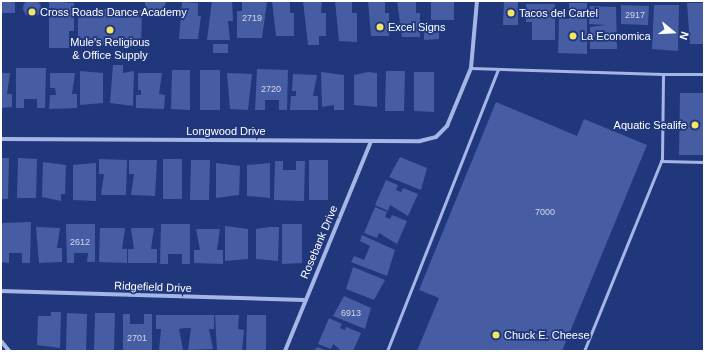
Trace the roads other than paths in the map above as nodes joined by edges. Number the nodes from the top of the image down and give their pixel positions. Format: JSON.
{"nodes":[{"id":1,"x":477,"y":1,"type":"edge"},
{"id":2,"x":471,"y":68,"type":"junction"},
{"id":3,"x":498,"y":69,"type":"junction"},
{"id":4,"x":663,"y":74,"type":"junction"},
{"id":5,"x":704,"y":74,"type":"edge"},
{"id":6,"x":1,"y":139,"type":"edge"},
{"id":7,"x":371,"y":141,"type":"junction"},
{"id":8,"x":662,"y":161,"type":"junction"},
{"id":9,"x":704,"y":162,"type":"edge"},
{"id":10,"x":1,"y":291,"type":"edge"},
{"id":11,"x":304,"y":300,"type":"junction"},
{"id":12,"x":1,"y":341,"type":"edge"},
{"id":13,"x":9,"y":351,"type":"edge"},
{"id":14,"x":285,"y":351,"type":"edge"},
{"id":15,"x":386,"y":351,"type":"edge"},
{"id":16,"x":584,"y":351,"type":"edge"}],
"edges":[{"from":1,"to":2,"type":"street"},
{"from":2,"to":3,"type":"lane"},
{"from":2,"to":7,"type":"street","name":"Longwood Drive"},
{"from":3,"to":4,"type":"lane"},
{"from":3,"to":15,"type":"lane"},
{"from":4,"to":5,"type":"lane"},
{"from":4,"to":8,"type":"lane"},
{"from":6,"to":7,"type":"street","name":"Longwood Drive"},
{"from":7,"to":11,"type":"street","name":"Rosebank Drive"},
{"from":8,"to":9,"type":"lane"},
{"from":8,"to":16,"type":"lane"},
{"from":10,"to":11,"type":"street","name":"Ridgefield Drive"},
{"from":11,"to":14,"type":"street","name":"Rosebank Drive"},
{"from":12,"to":13,"type":"street"}]}
